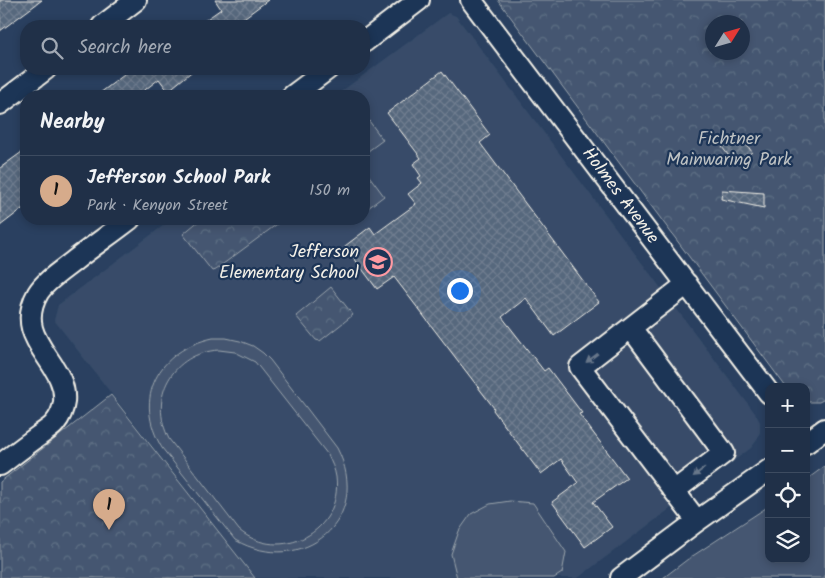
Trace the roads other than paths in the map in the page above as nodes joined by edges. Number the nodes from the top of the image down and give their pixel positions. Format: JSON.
{"nodes":[{"id":1,"x":136,"y":0,"type":"edge"},
{"id":2,"x":419,"y":0,"type":"edge"},
{"id":3,"x":471,"y":0,"type":"edge"},
{"id":4,"x":110,"y":20,"type":"edge"},
{"id":5,"x":370,"y":37,"type":"edge"},
{"id":6,"x":38,"y":75,"type":"edge"},
{"id":7,"x":320,"y":75,"type":"edge"},
{"id":8,"x":300,"y":90,"type":"edge"},
{"id":9,"x":0,"y":104,"type":"edge"},
{"id":10,"x":122,"y":225,"type":"edge"},
{"id":11,"x":687,"y":284,"type":"junction"},
{"id":12,"x":630,"y":328,"type":"junction"},
{"id":13,"x":765,"y":388,"type":"edge"},
{"id":14,"x":825,"y":429,"type":"edge"},
{"id":15,"x":810,"y":440,"type":"edge"},
{"id":16,"x":0,"y":465,"type":"edge"},
{"id":17,"x":765,"y":473,"type":"edge"},
{"id":18,"x":674,"y":491,"type":"junction"},
{"id":19,"x":697,"y":521,"type":"junction"},
{"id":20,"x":621,"y":578,"type":"edge"}],
"edges":[{"from":1,"to":4,"type":"street"},
{"from":2,"to":5,"type":"street"},
{"from":3,"to":11,"type":"street","name":"Holmes Avenue"},
{"from":6,"to":9,"type":"street"},
{"from":7,"to":8,"type":"street"},
{"from":10,"to":16,"type":"street"},
{"from":11,"to":12,"type":"street"},
{"from":11,"to":13,"type":"street","name":"Holmes Avenue"},
{"from":12,"to":18,"type":"street","one_way":true},
{"from":12,"to":18,"type":"street","one_way":true},
{"from":14,"to":15,"type":"street"},
{"from":17,"to":19,"type":"street"},
{"from":18,"to":19,"type":"street"},
{"from":19,"to":20,"type":"street"}]}
